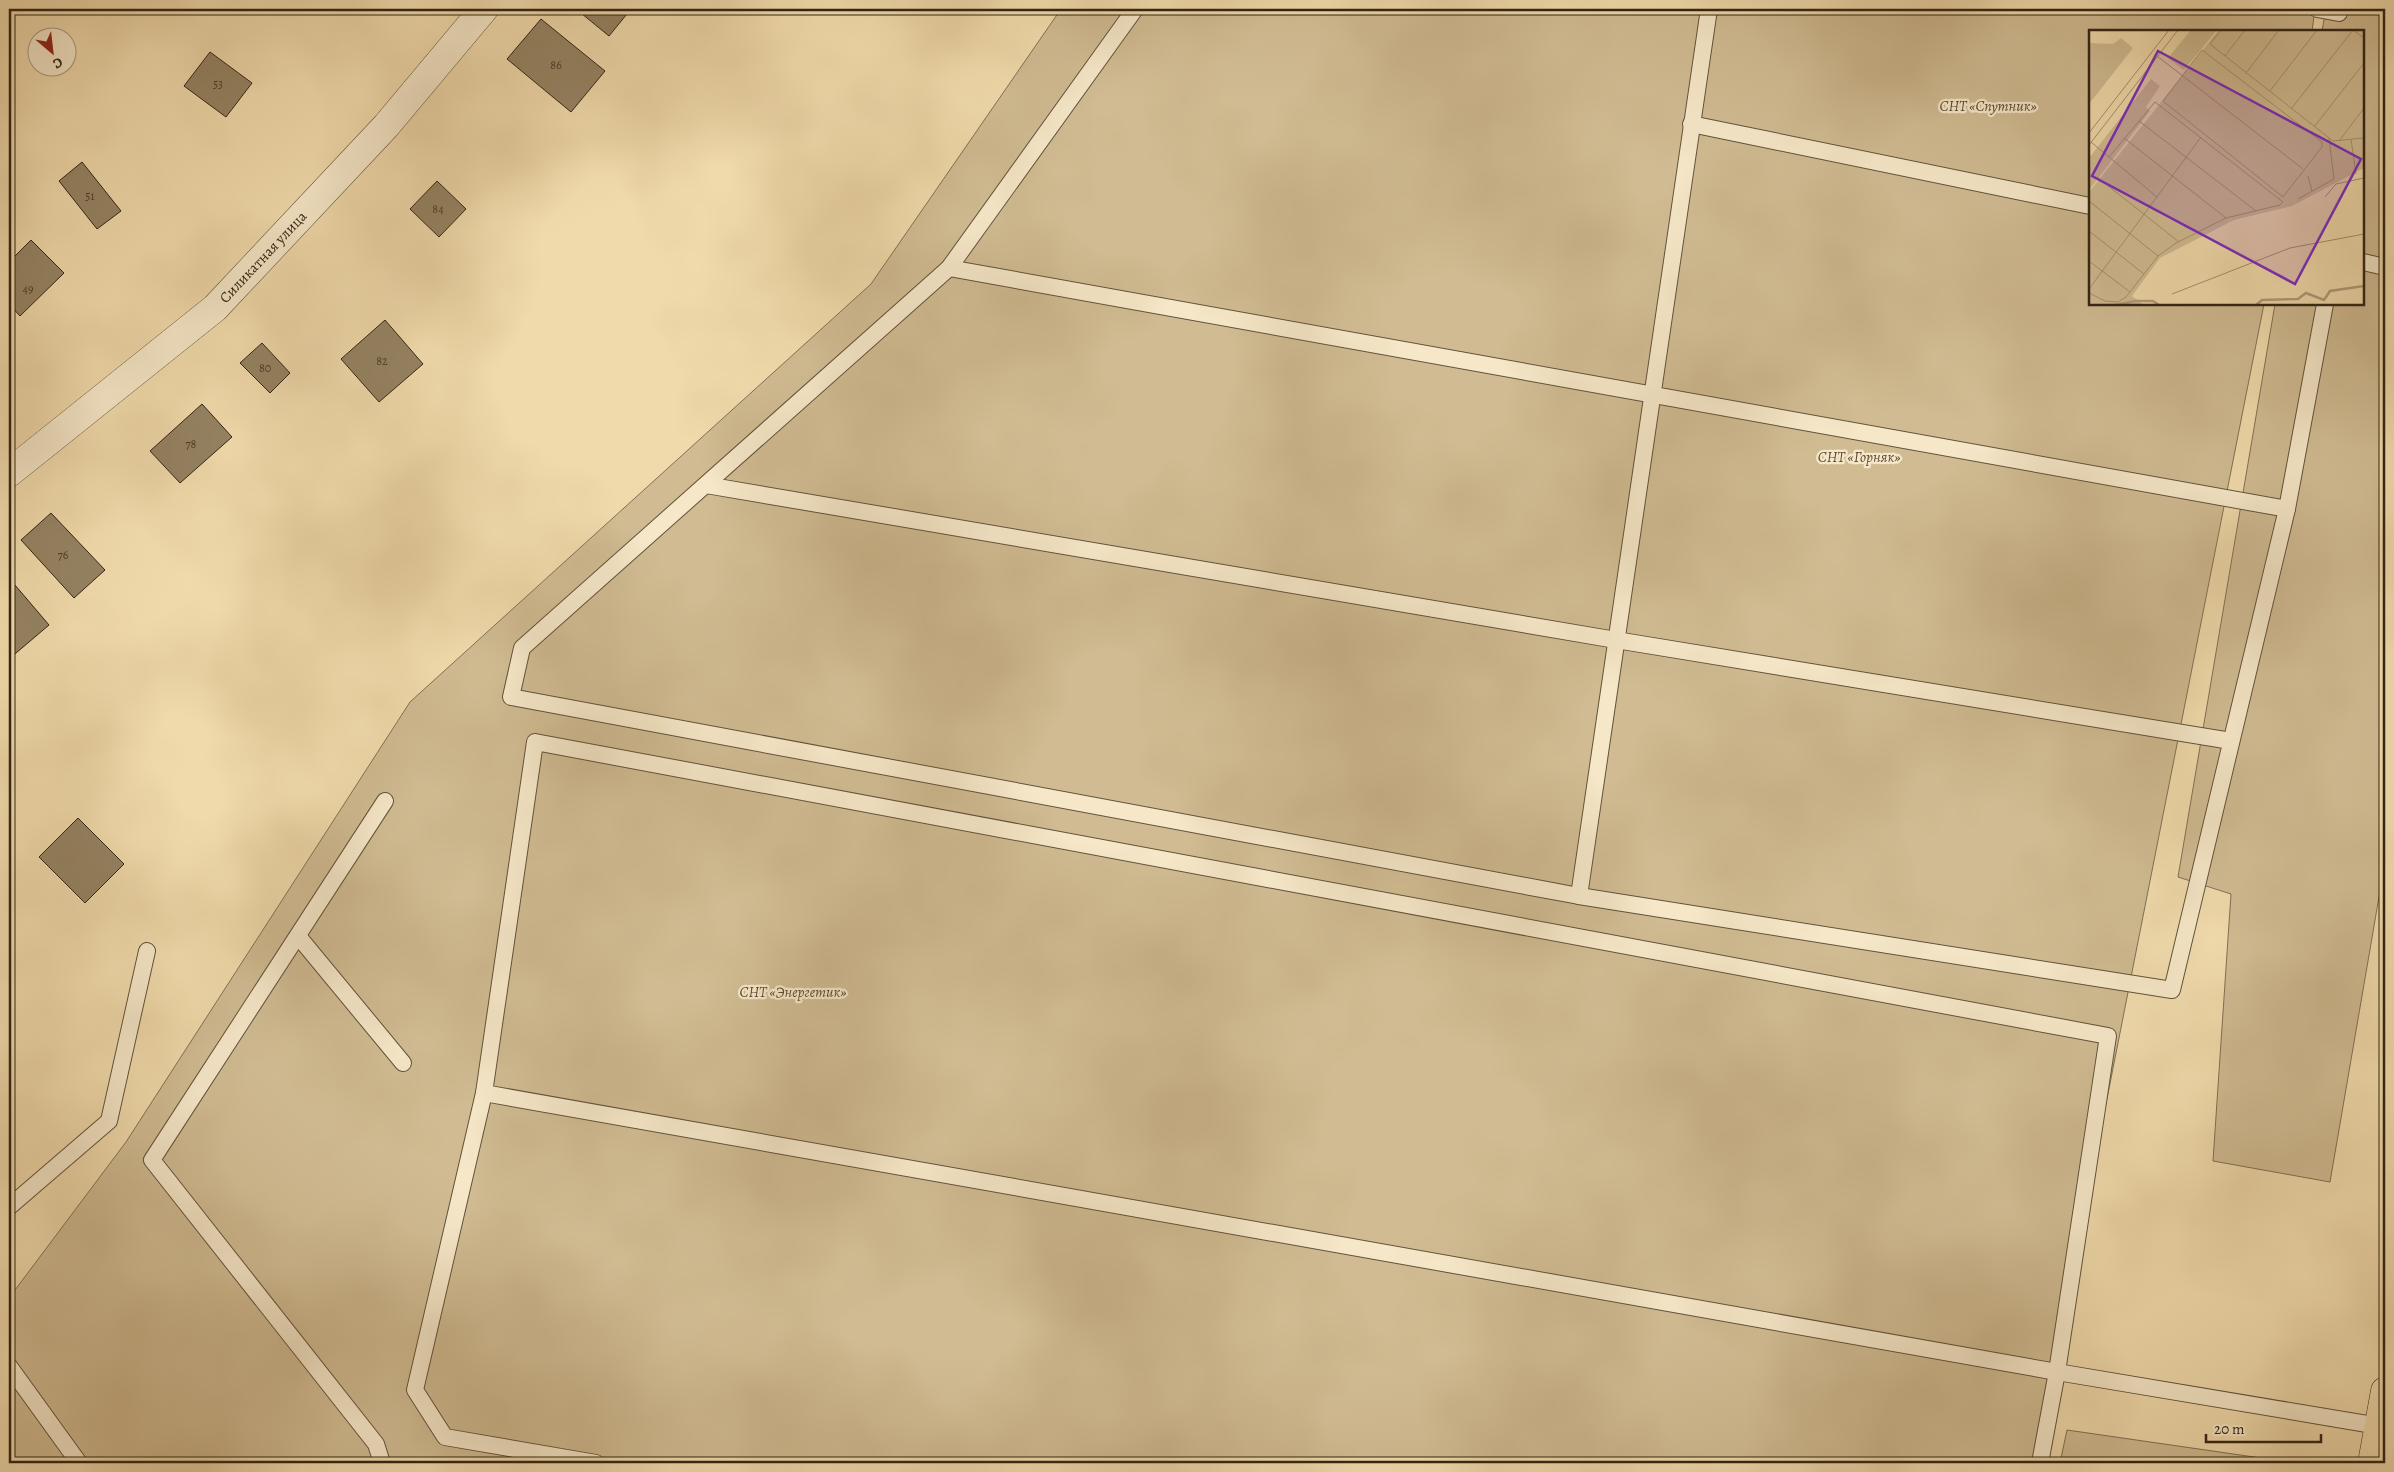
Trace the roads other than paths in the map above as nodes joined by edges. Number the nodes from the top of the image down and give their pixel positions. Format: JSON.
{"nodes":[{"id":1,"x":484,"y":9,"type":"edge"},
{"id":2,"x":1135,"y":9,"type":"edge"},
{"id":3,"x":1709,"y":9,"type":"edge"},
{"id":4,"x":2317,"y":9,"type":"edge"},
{"id":5,"x":2339,"y":13,"type":"dead end"},
{"id":6,"x":1691,"y":124,"type":"junction"},
{"id":7,"x":2089,"y":206,"type":"edge"},
{"id":8,"x":2364,"y":262,"type":"edge"},
{"id":9,"x":2385,"y":267,"type":"edge"},
{"id":10,"x":949,"y":268,"type":"junction"},
{"id":11,"x":2325,"y":305,"type":"edge"},
{"id":12,"x":1652,"y":395,"type":"junction"},
{"id":13,"x":9,"y":473,"type":"edge"},
{"id":14,"x":706,"y":485,"type":"junction"},
{"id":15,"x":2287,"y":509,"type":"junction"},
{"id":16,"x":1616,"y":640,"type":"junction"},
{"id":17,"x":2231,"y":741,"type":"junction"},
{"id":18,"x":385,"y":801,"type":"dead end"},
{"id":19,"x":1579,"y":896,"type":"junction"},
{"id":20,"x":298,"y":936,"type":"junction"},
{"id":21,"x":147,"y":951,"type":"dead end"},
{"id":22,"x":402,"y":1063,"type":"dead end"},
{"id":23,"x":484,"y":1093,"type":"junction"},
{"id":24,"x":9,"y":1207,"type":"edge"},
{"id":25,"x":9,"y":1366,"type":"edge"},
{"id":26,"x":2057,"y":1372,"type":"junction"},
{"id":27,"x":2385,"y":1391,"type":"edge"},
{"id":28,"x":2379,"y":1426,"type":"junction"},
{"id":29,"x":79,"y":1463,"type":"edge"},
{"id":30,"x":382,"y":1463,"type":"edge"},
{"id":31,"x":596,"y":1463,"type":"edge"},
{"id":32,"x":2040,"y":1463,"type":"edge"},
{"id":33,"x":2372,"y":1463,"type":"edge"}],
"edges":[{"from":1,"to":13,"type":"street","name":"Силикатная улица"},
{"from":2,"to":10,"type":"lane"},
{"from":3,"to":6,"type":"lane"},
{"from":4,"to":5,"type":"lane"},
{"from":6,"to":7,"type":"lane"},
{"from":6,"to":12,"type":"lane"},
{"from":8,"to":9,"type":"lane"},
{"from":10,"to":12,"type":"lane"},
{"from":10,"to":14,"type":"lane"},
{"from":11,"to":15,"type":"lane"},
{"from":12,"to":15,"type":"lane"},
{"from":12,"to":16,"type":"lane"},
{"from":14,"to":16,"type":"lane"},
{"from":14,"to":19,"type":"lane"},
{"from":15,"to":17,"type":"lane"},
{"from":16,"to":17,"type":"lane"},
{"from":16,"to":19,"type":"lane"},
{"from":17,"to":19,"type":"lane"},
{"from":18,"to":20,"type":"lane"},
{"from":20,"to":22,"type":"lane"},
{"from":20,"to":30,"type":"lane"},
{"from":21,"to":24,"type":"lane"},
{"from":23,"to":26,"type":"lane"},
{"from":23,"to":26,"type":"lane"},
{"from":23,"to":31,"type":"lane"},
{"from":25,"to":29,"type":"lane"},
{"from":26,"to":28,"type":"lane"},
{"from":26,"to":32,"type":"lane"},
{"from":27,"to":28,"type":"main road"},
{"from":28,"to":33,"type":"main road"}]}
